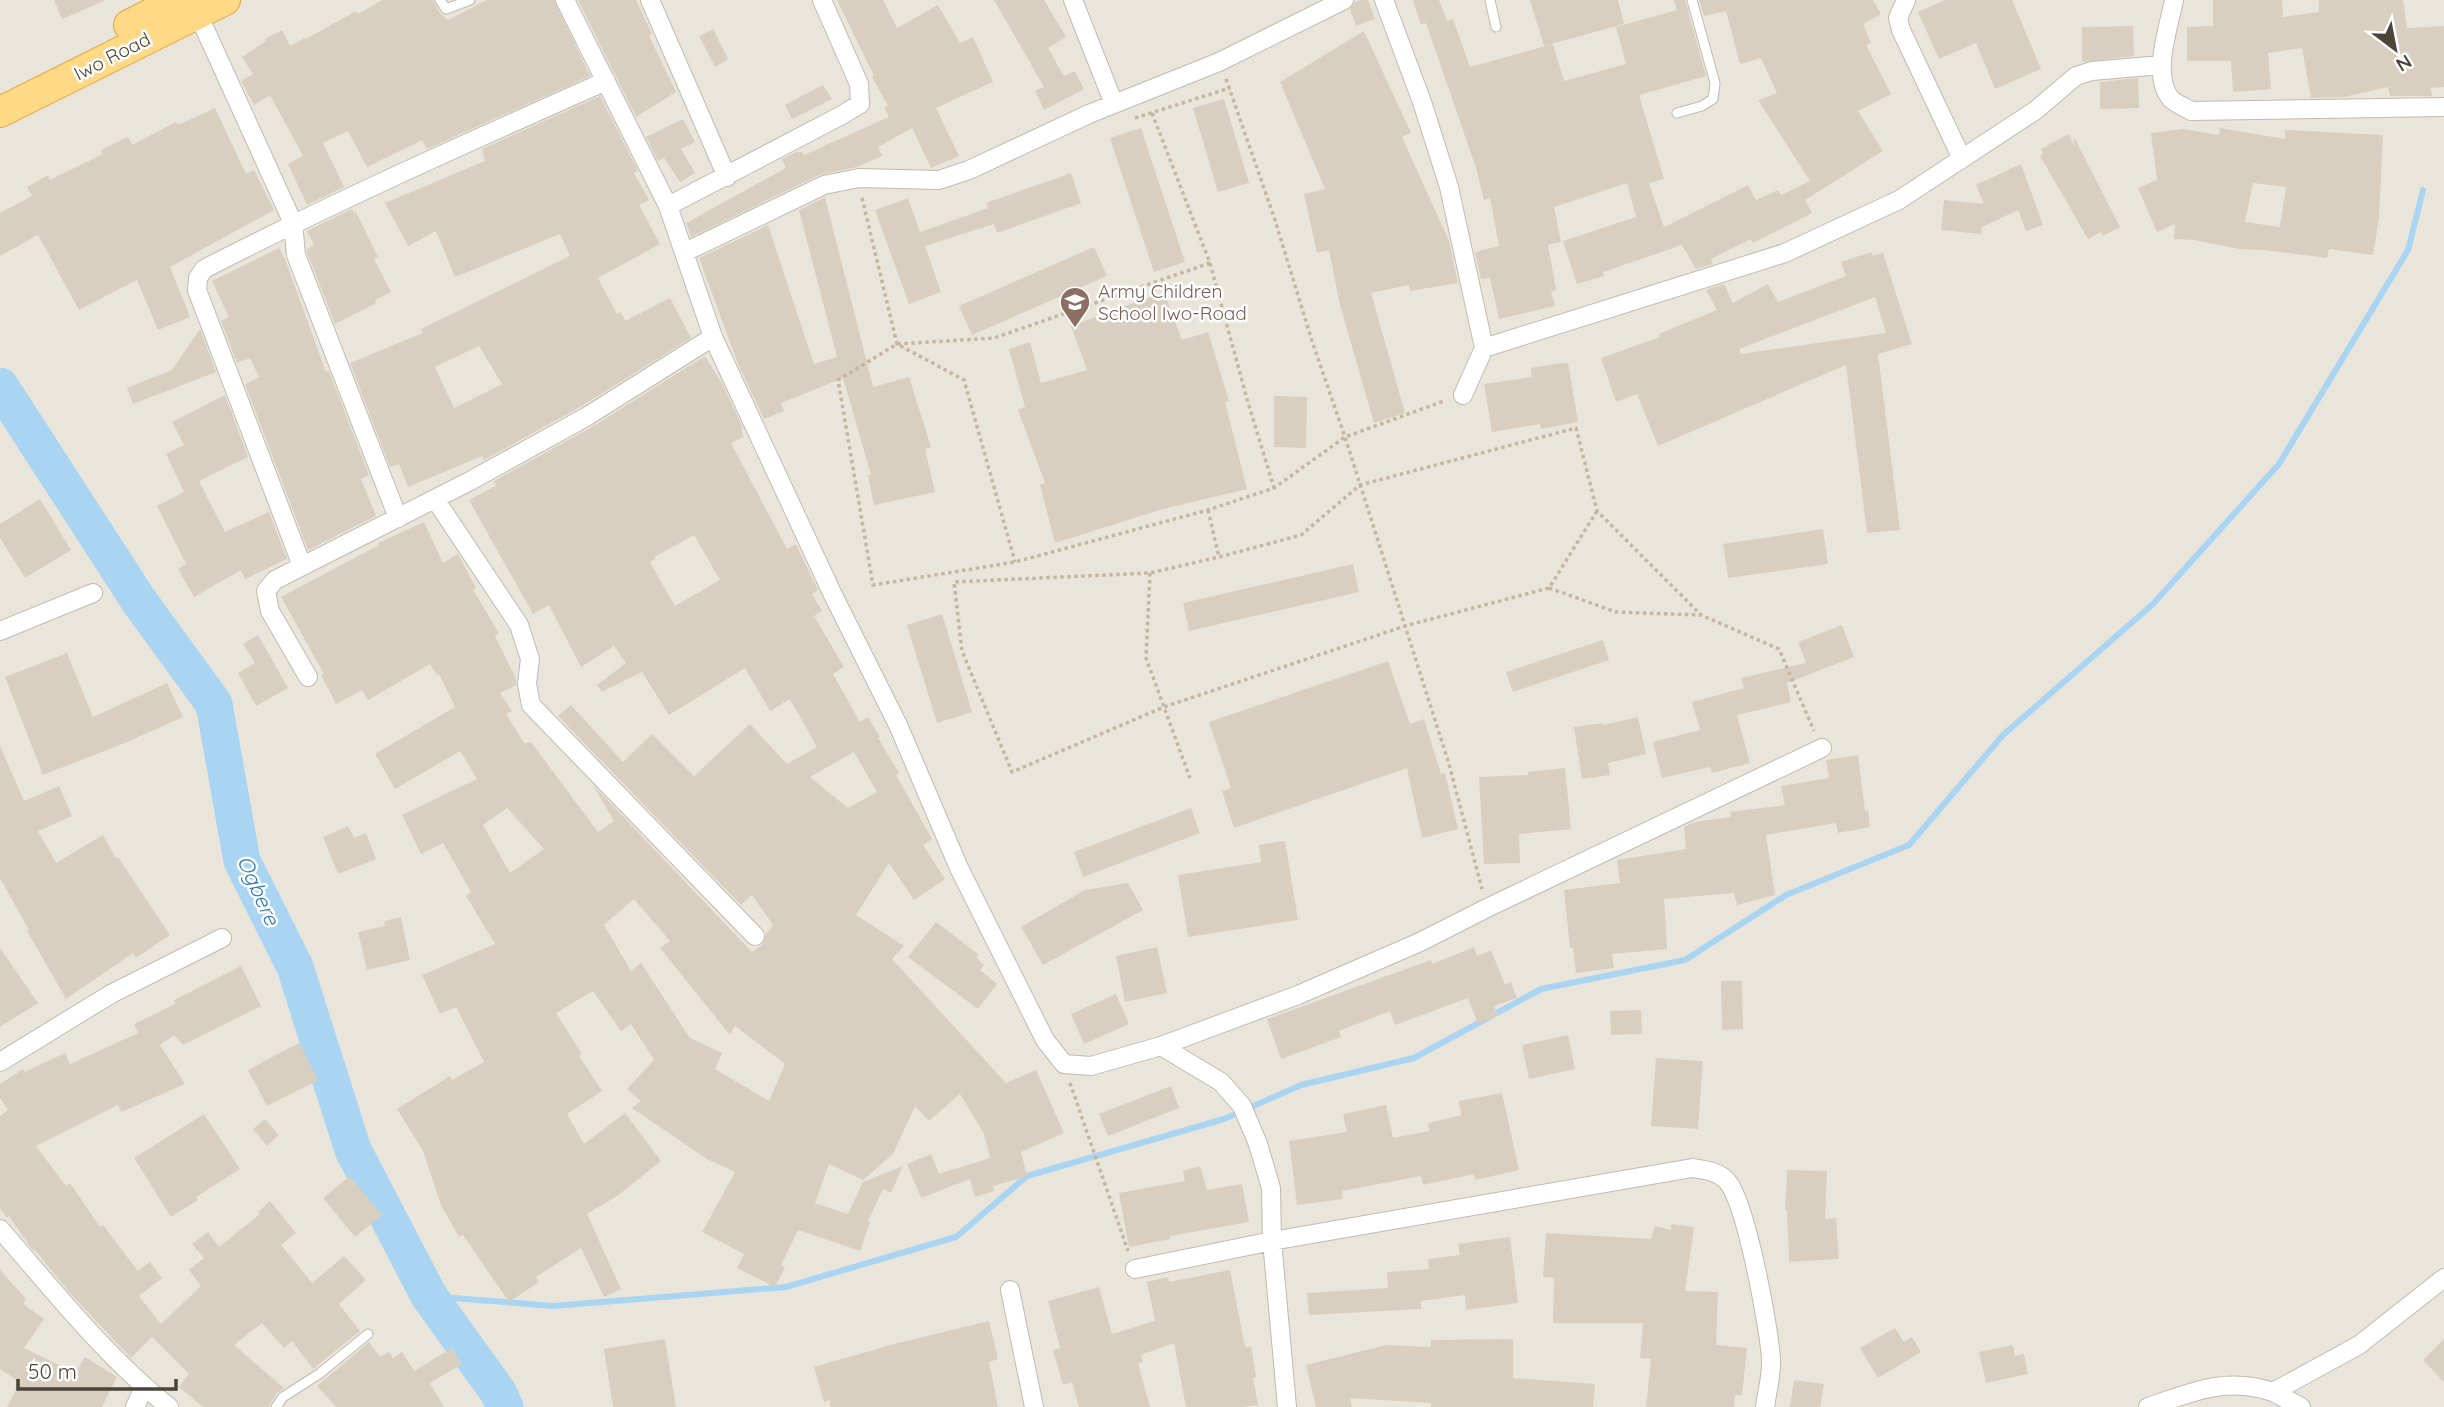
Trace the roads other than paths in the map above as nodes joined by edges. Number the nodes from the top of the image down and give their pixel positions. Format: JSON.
{"nodes":[{"id":1,"x":225,"y":0,"type":"edge"},
{"id":2,"x":440,"y":0,"type":"edge"},
{"id":3,"x":470,"y":0,"type":"edge"},
{"id":4,"x":565,"y":0,"type":"edge"},
{"id":5,"x":650,"y":0,"type":"edge"},
{"id":6,"x":822,"y":0,"type":"edge"},
{"id":7,"x":1073,"y":0,"type":"edge"},
{"id":8,"x":1344,"y":0,"type":"edge"},
{"id":9,"x":1384,"y":0,"type":"edge"},
{"id":10,"x":1490,"y":0,"type":"edge"},
{"id":11,"x":1692,"y":0,"type":"edge"},
{"id":12,"x":1906,"y":0,"type":"edge"},
{"id":13,"x":2174,"y":0,"type":"edge"},
{"id":14,"x":188,"y":7,"type":"edge"},
{"id":15,"x":1496,"y":27,"type":"dead end"},
{"id":16,"x":2161,"y":65,"type":"junction"},
{"id":17,"x":606,"y":81,"type":"junction"},
{"id":18,"x":0,"y":90,"type":"edge"},
{"id":19,"x":1114,"y":104,"type":"junction"},
{"id":20,"x":2444,"y":107,"type":"edge"},
{"id":21,"x":0,"y":112,"type":"edge"},
{"id":22,"x":1677,"y":113,"type":"dead end"},
{"id":23,"x":1962,"y":159,"type":"junction"},
{"id":24,"x":727,"y":177,"type":"junction"},
{"id":25,"x":668,"y":206,"type":"junction"},
{"id":26,"x":293,"y":223,"type":"junction"},
{"id":27,"x":685,"y":252,"type":"junction"},
{"id":28,"x":713,"y":337,"type":"junction"},
{"id":29,"x":1484,"y":348,"type":"junction"},
{"id":30,"x":1463,"y":394,"type":"road end"},
{"id":31,"x":435,"y":499,"type":"junction"},
{"id":32,"x":398,"y":518,"type":"junction"},
{"id":33,"x":302,"y":566,"type":"junction"},
{"id":34,"x":93,"y":593,"type":"dead end"},
{"id":35,"x":0,"y":631,"type":"edge"},
{"id":36,"x":308,"y":677,"type":"dead end"},
{"id":37,"x":1822,"y":748,"type":"road end"},
{"id":38,"x":755,"y":936,"type":"dead end"},
{"id":39,"x":222,"y":938,"type":"dead end"},
{"id":40,"x":1161,"y":1046,"type":"junction"},
{"id":41,"x":0,"y":1062,"type":"edge"},
{"id":42,"x":0,"y":1229,"type":"edge"},
{"id":43,"x":1272,"y":1241,"type":"junction"},
{"id":44,"x":1135,"y":1269,"type":"road end"},
{"id":45,"x":2444,"y":1278,"type":"edge"},
{"id":46,"x":1010,"y":1290,"type":"dead end"},
{"id":47,"x":368,"y":1335,"type":"dead end"},
{"id":48,"x":144,"y":1387,"type":"junction"},
{"id":49,"x":2273,"y":1392,"type":"junction"},
{"id":50,"x":135,"y":1407,"type":"edge"},
{"id":51,"x":169,"y":1407,"type":"edge"},
{"id":52,"x":276,"y":1407,"type":"edge"},
{"id":53,"x":1034,"y":1407,"type":"edge"},
{"id":54,"x":1287,"y":1407,"type":"edge"},
{"id":55,"x":1765,"y":1407,"type":"edge"},
{"id":56,"x":2148,"y":1407,"type":"edge"},
{"id":57,"x":2301,"y":1407,"type":"edge"}],
"edges":[{"from":1,"to":14,"type":"highway","name":"Iwo Road"},
{"from":2,"to":3,"type":"lane"},
{"from":4,"to":17,"type":"street"},
{"from":5,"to":24,"type":"street"},
{"from":6,"to":24,"type":"street"},
{"from":7,"to":19,"type":"street"},
{"from":8,"to":19,"type":"street"},
{"from":9,"to":29,"type":"street"},
{"from":10,"to":15,"type":"lane"},
{"from":11,"to":22,"type":"lane"},
{"from":12,"to":23,"type":"street"},
{"from":13,"to":16,"type":"street"},
{"from":14,"to":18,"type":"highway","name":"Iwo Road"},
{"from":14,"to":21,"type":"highway","name":"Iwo Road"},
{"from":14,"to":26,"type":"street"},
{"from":16,"to":20,"type":"street"},
{"from":16,"to":23,"type":"street"},
{"from":17,"to":25,"type":"street"},
{"from":17,"to":26,"type":"street"},
{"from":19,"to":27,"type":"street"},
{"from":23,"to":29,"type":"street"},
{"from":24,"to":25,"type":"street"},
{"from":25,"to":27,"type":"street"},
{"from":26,"to":32,"type":"street"},
{"from":26,"to":33,"type":"street"},
{"from":27,"to":28,"type":"street"},
{"from":28,"to":31,"type":"street"},
{"from":28,"to":40,"type":"street"},
{"from":29,"to":30,"type":"street"},
{"from":31,"to":32,"type":"street"},
{"from":31,"to":38,"type":"street"},
{"from":32,"to":33,"type":"street"},
{"from":33,"to":36,"type":"street"},
{"from":34,"to":35,"type":"street"},
{"from":37,"to":40,"type":"street"},
{"from":39,"to":41,"type":"street"},
{"from":40,"to":43,"type":"street"},
{"from":42,"to":48,"type":"street"},
{"from":43,"to":44,"type":"street"},
{"from":43,"to":54,"type":"street"},
{"from":43,"to":55,"type":"street"},
{"from":45,"to":49,"type":"street"},
{"from":46,"to":53,"type":"street"},
{"from":47,"to":52,"type":"lane"},
{"from":48,"to":50,"type":"street"},
{"from":48,"to":51,"type":"street"},
{"from":49,"to":56,"type":"street"},
{"from":49,"to":57,"type":"street"}]}
